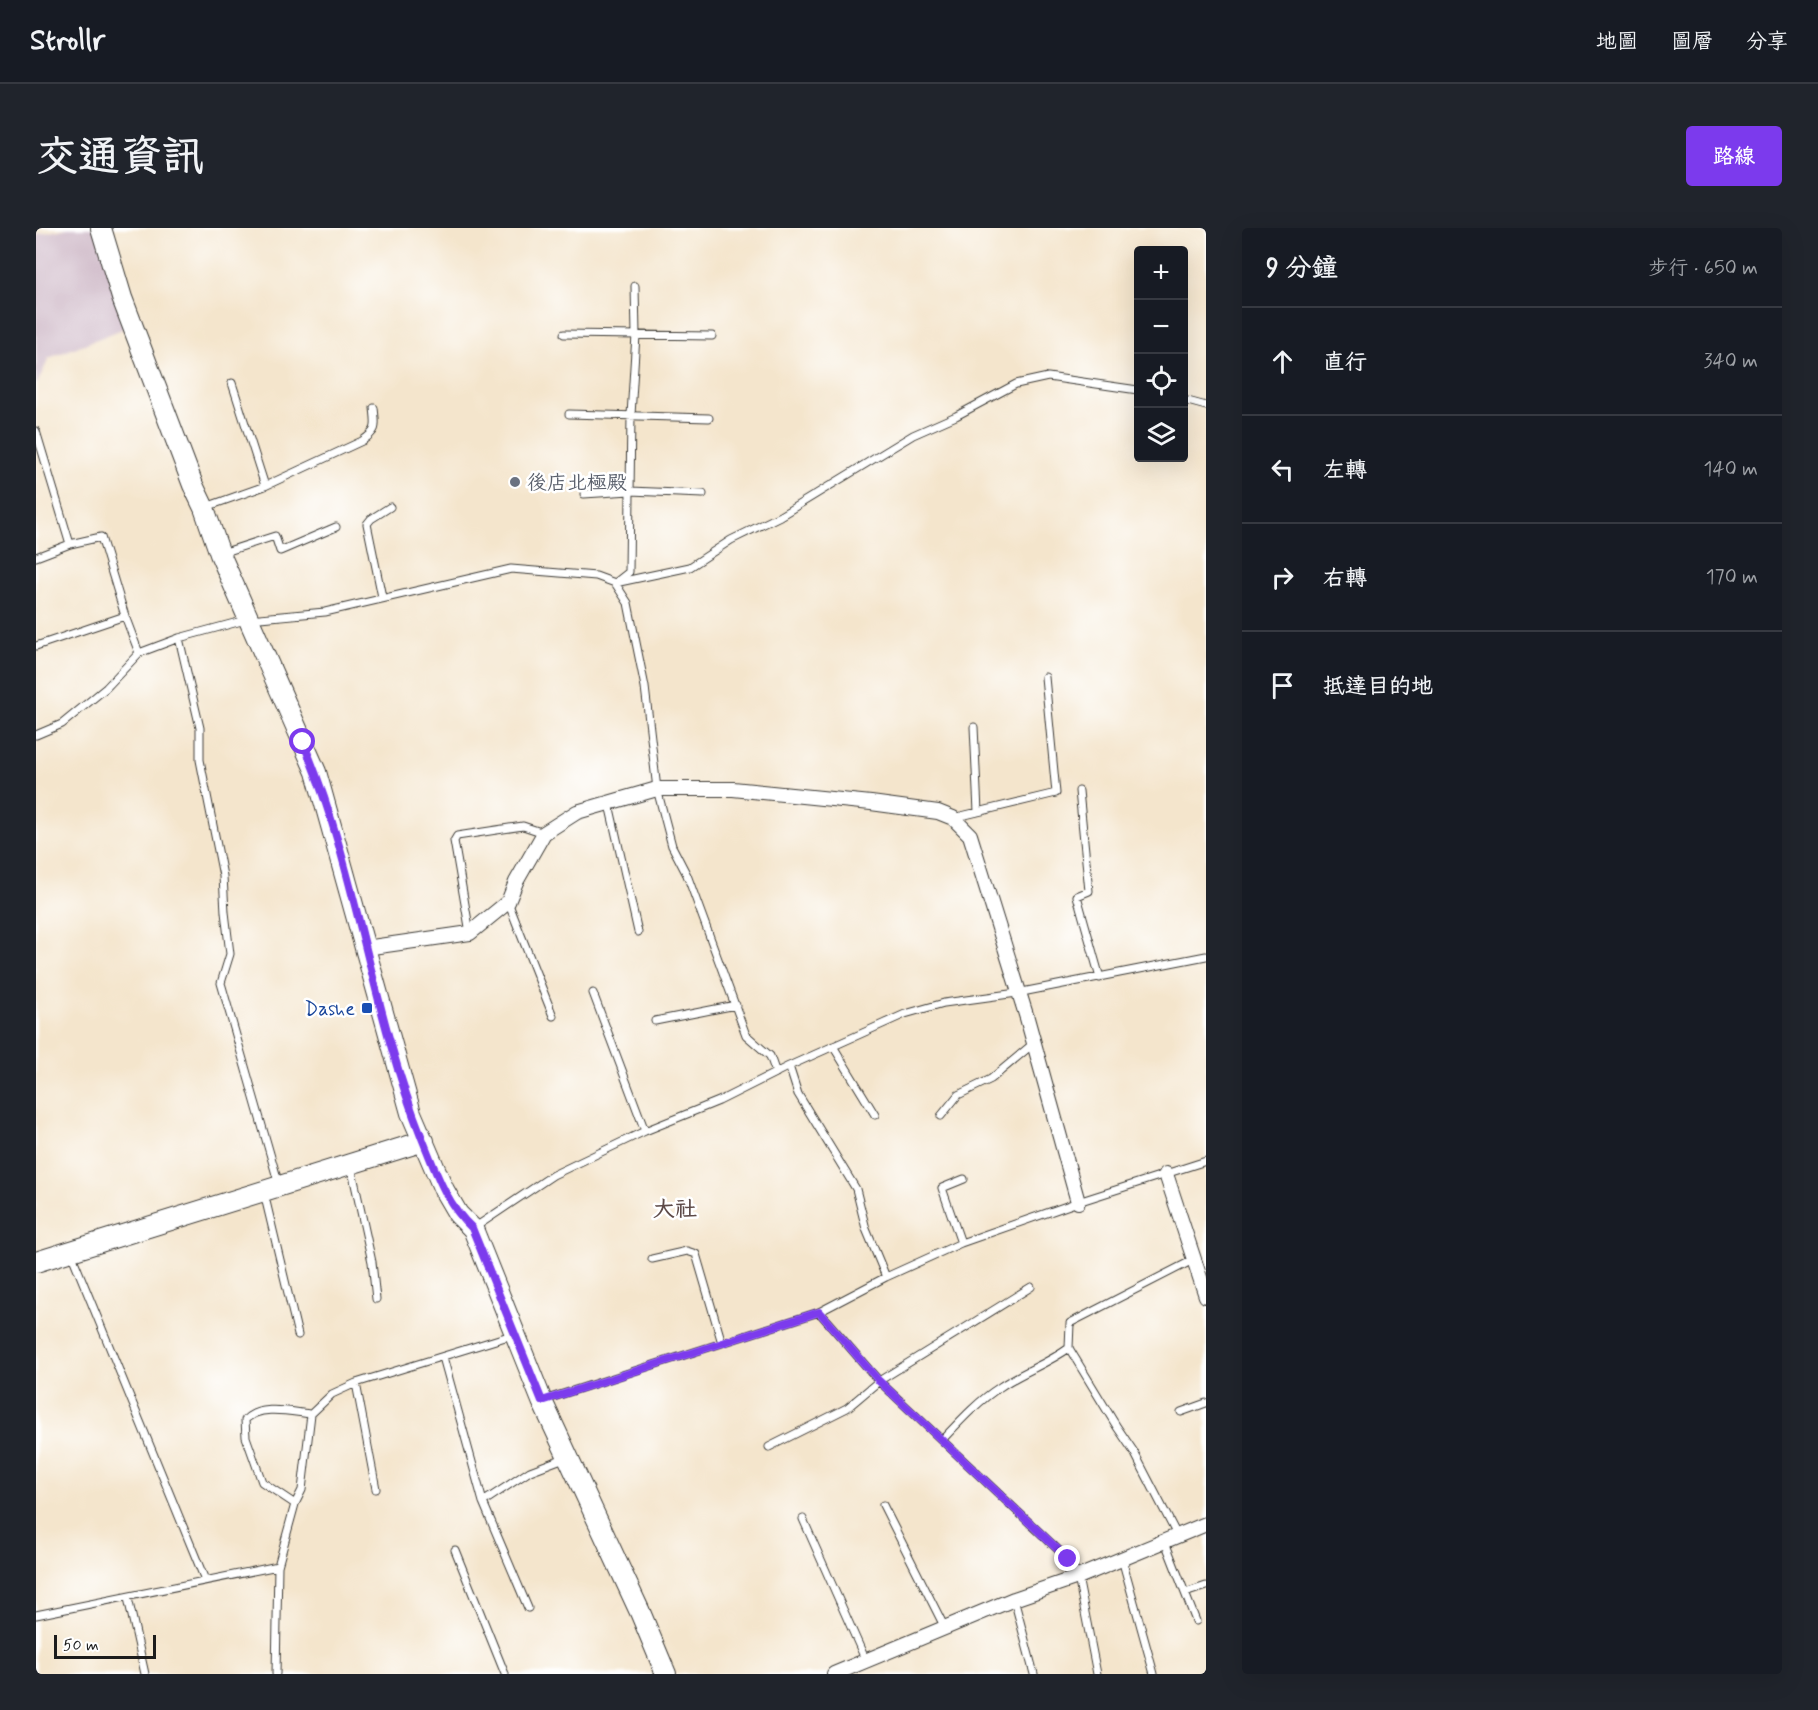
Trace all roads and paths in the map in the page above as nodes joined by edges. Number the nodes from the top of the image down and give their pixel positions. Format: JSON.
{"nodes":[{"id":1,"x":101,"y":228,"type":"edge"},
{"id":2,"x":635,"y":286,"type":"dead end"},
{"id":3,"x":564,"y":334,"type":"dead end"},
{"id":4,"x":636,"y":335,"type":"junction"},
{"id":5,"x":712,"y":336,"type":"dead end"},
{"id":6,"x":232,"y":384,"type":"dead end"},
{"id":7,"x":1134,"y":389,"type":"edge"},
{"id":8,"x":1188,"y":401,"type":"edge"},
{"id":9,"x":1206,"y":406,"type":"edge"},
{"id":10,"x":374,"y":408,"type":"dead end"},
{"id":11,"x":569,"y":414,"type":"dead end"},
{"id":12,"x":631,"y":415,"type":"junction"},
{"id":13,"x":708,"y":418,"type":"dead end"},
{"id":14,"x":36,"y":431,"type":"edge"},
{"id":15,"x":264,"y":486,"type":"junction"},
{"id":16,"x":630,"y":491,"type":"junction"},
{"id":17,"x":584,"y":494,"type":"dead end"},
{"id":18,"x":703,"y":494,"type":"dead end"},
{"id":19,"x":390,"y":507,"type":"dead end"},
{"id":20,"x":204,"y":508,"type":"junction"},
{"id":21,"x":336,"y":527,"type":"dead end"},
{"id":22,"x":70,"y":544,"type":"junction"},
{"id":23,"x":219,"y":554,"type":"junction"},
{"id":24,"x":36,"y":557,"type":"edge"},
{"id":25,"x":615,"y":583,"type":"junction"},
{"id":26,"x":382,"y":597,"type":"junction"},
{"id":27,"x":125,"y":616,"type":"junction"},
{"id":28,"x":249,"y":619,"type":"junction"},
{"id":29,"x":179,"y":638,"type":"junction"},
{"id":30,"x":36,"y":646,"type":"edge"},
{"id":31,"x":139,"y":653,"type":"junction"},
{"id":32,"x":1045,"y":677,"type":"dead end"},
{"id":33,"x":974,"y":727,"type":"dead end"},
{"id":34,"x":36,"y":735,"type":"edge"},
{"id":35,"x":657,"y":789,"type":"junction"},
{"id":36,"x":1079,"y":791,"type":"dead end"},
{"id":37,"x":609,"y":804,"type":"junction"},
{"id":38,"x":978,"y":813,"type":"junction"},
{"id":39,"x":953,"y":818,"type":"junction"},
{"id":40,"x":544,"y":833,"type":"junction"},
{"id":41,"x":508,"y":902,"type":"junction"},
{"id":42,"x":638,"y":932,"type":"dead end"},
{"id":43,"x":470,"y":933,"type":"junction"},
{"id":44,"x":365,"y":948,"type":"junction"},
{"id":45,"x":1206,"y":956,"type":"edge"},
{"id":46,"x":1100,"y":978,"type":"junction"},
{"id":47,"x":593,"y":993,"type":"dead end"},
{"id":48,"x":1017,"y":993,"type":"junction"},
{"id":49,"x":736,"y":1005,"type":"junction"},
{"id":50,"x":553,"y":1016,"type":"dead end"},
{"id":51,"x":655,"y":1021,"type":"dead end"},
{"id":52,"x":1034,"y":1043,"type":"junction"},
{"id":53,"x":833,"y":1046,"type":"junction"},
{"id":54,"x":789,"y":1066,"type":"junction"},
{"id":55,"x":776,"y":1073,"type":"junction"},
{"id":56,"x":875,"y":1115,"type":"dead end"},
{"id":57,"x":941,"y":1116,"type":"dead end"},
{"id":58,"x":645,"y":1131,"type":"junction"},
{"id":59,"x":423,"y":1141,"type":"junction"},
{"id":60,"x":1206,"y":1161,"type":"edge"},
{"id":61,"x":350,"y":1164,"type":"junction"},
{"id":62,"x":1166,"y":1174,"type":"junction"},
{"id":63,"x":964,"y":1179,"type":"dead end"},
{"id":64,"x":271,"y":1188,"type":"junction"},
{"id":65,"x":1078,"y":1202,"type":"junction"},
{"id":66,"x":472,"y":1228,"type":"junction"},
{"id":67,"x":961,"y":1243,"type":"junction"},
{"id":68,"x":70,"y":1251,"type":"junction"},
{"id":69,"x":652,"y":1259,"type":"dead end"},
{"id":70,"x":1195,"y":1259,"type":"junction"},
{"id":71,"x":36,"y":1262,"type":"edge"},
{"id":72,"x":886,"y":1277,"type":"junction"},
{"id":73,"x":1031,"y":1287,"type":"dead end"},
{"id":74,"x":1206,"y":1296,"type":"edge"},
{"id":75,"x":376,"y":1299,"type":"dead end"},
{"id":76,"x":819,"y":1312,"type":"junction"},
{"id":77,"x":298,"y":1335,"type":"dead end"},
{"id":78,"x":514,"y":1335,"type":"junction"},
{"id":79,"x":722,"y":1343,"type":"junction"},
{"id":80,"x":1069,"y":1348,"type":"junction"},
{"id":81,"x":443,"y":1358,"type":"junction"},
{"id":82,"x":879,"y":1381,"type":"junction"},
{"id":83,"x":356,"y":1383,"type":"junction"},
{"id":84,"x":542,"y":1401,"type":"junction"},
{"id":85,"x":1206,"y":1403,"type":"edge"},
{"id":86,"x":1181,"y":1412,"type":"dead end"},
{"id":87,"x":310,"y":1414,"type":"junction"},
{"id":88,"x":942,"y":1440,"type":"junction"},
{"id":89,"x":769,"y":1448,"type":"dead end"},
{"id":90,"x":567,"y":1456,"type":"junction"},
{"id":91,"x":376,"y":1489,"type":"dead end"},
{"id":92,"x":483,"y":1502,"type":"junction"},
{"id":93,"x":296,"y":1504,"type":"junction"},
{"id":94,"x":883,"y":1505,"type":"dead end"},
{"id":95,"x":803,"y":1519,"type":"dead end"},
{"id":96,"x":1206,"y":1524,"type":"edge"},
{"id":97,"x":1178,"y":1537,"type":"junction"},
{"id":98,"x":1165,"y":1542,"type":"junction"},
{"id":99,"x":456,"y":1550,"type":"dead end"},
{"id":100,"x":1122,"y":1559,"type":"junction"},
{"id":101,"x":278,"y":1566,"type":"junction"},
{"id":102,"x":1078,"y":1577,"type":"junction"},
{"id":103,"x":205,"y":1580,"type":"junction"},
{"id":104,"x":1206,"y":1586,"type":"edge"},
{"id":105,"x":1185,"y":1593,"type":"junction"},
{"id":106,"x":128,"y":1598,"type":"junction"},
{"id":107,"x":1014,"y":1599,"type":"junction"},
{"id":108,"x":528,"y":1608,"type":"dead end"},
{"id":109,"x":36,"y":1615,"type":"edge"},
{"id":110,"x":1196,"y":1621,"type":"dead end"},
{"id":111,"x":945,"y":1628,"type":"junction"},
{"id":112,"x":866,"y":1661,"type":"junction"},
{"id":113,"x":145,"y":1674,"type":"edge"},
{"id":114,"x":276,"y":1674,"type":"edge"},
{"id":115,"x":505,"y":1674,"type":"edge"},
{"id":116,"x":666,"y":1674,"type":"edge"},
{"id":117,"x":834,"y":1674,"type":"edge"},
{"id":118,"x":1034,"y":1674,"type":"edge"},
{"id":119,"x":1097,"y":1674,"type":"edge"},
{"id":120,"x":1154,"y":1674,"type":"edge"}],
"edges":[{"from":1,"to":20,"type":"street"},
{"from":2,"to":4,"type":"lane"},
{"from":3,"to":4,"type":"lane"},
{"from":4,"to":5,"type":"lane"},
{"from":4,"to":12,"type":"lane"},
{"from":6,"to":15,"type":"lane"},
{"from":7,"to":25,"type":"lane"},
{"from":8,"to":9,"type":"lane"},
{"from":10,"to":15,"type":"lane"},
{"from":11,"to":12,"type":"lane"},
{"from":12,"to":13,"type":"lane"},
{"from":12,"to":16,"type":"lane"},
{"from":14,"to":22,"type":"lane"},
{"from":15,"to":20,"type":"lane"},
{"from":16,"to":17,"type":"lane"},
{"from":16,"to":18,"type":"lane"},
{"from":16,"to":25,"type":"lane"},
{"from":19,"to":26,"type":"lane"},
{"from":20,"to":23,"type":"street"},
{"from":21,"to":23,"type":"lane"},
{"from":22,"to":24,"type":"lane"},
{"from":22,"to":27,"type":"lane"},
{"from":23,"to":28,"type":"street"},
{"from":25,"to":26,"type":"lane"},
{"from":25,"to":35,"type":"lane"},
{"from":26,"to":28,"type":"lane"},
{"from":27,"to":30,"type":"lane"},
{"from":27,"to":31,"type":"lane"},
{"from":28,"to":29,"type":"lane"},
{"from":28,"to":44,"type":"street"},
{"from":29,"to":31,"type":"lane"},
{"from":29,"to":64,"type":"lane"},
{"from":31,"to":34,"type":"lane"},
{"from":32,"to":38,"type":"lane"},
{"from":33,"to":38,"type":"lane"},
{"from":35,"to":37,"type":"street"},
{"from":35,"to":39,"type":"street"},
{"from":35,"to":49,"type":"lane"},
{"from":36,"to":46,"type":"lane"},
{"from":37,"to":40,"type":"street"},
{"from":37,"to":42,"type":"lane"},
{"from":38,"to":39,"type":"lane"},
{"from":39,"to":48,"type":"street"},
{"from":40,"to":41,"type":"street"},
{"from":40,"to":43,"type":"lane"},
{"from":41,"to":43,"type":"street"},
{"from":41,"to":50,"type":"lane"},
{"from":43,"to":44,"type":"street"},
{"from":44,"to":59,"type":"street"},
{"from":45,"to":46,"type":"lane"},
{"from":46,"to":48,"type":"lane"},
{"from":47,"to":58,"type":"lane"},
{"from":48,"to":52,"type":"street"},
{"from":48,"to":53,"type":"lane"},
{"from":49,"to":51,"type":"lane"},
{"from":49,"to":55,"type":"lane"},
{"from":52,"to":57,"type":"lane"},
{"from":52,"to":65,"type":"street"},
{"from":53,"to":54,"type":"lane"},
{"from":53,"to":56,"type":"lane"},
{"from":54,"to":55,"type":"lane"},
{"from":54,"to":72,"type":"lane"},
{"from":55,"to":58,"type":"lane"},
{"from":58,"to":66,"type":"lane"},
{"from":59,"to":61,"type":"street"},
{"from":59,"to":66,"type":"street"},
{"from":60,"to":62,"type":"lane"},
{"from":61,"to":64,"type":"street"},
{"from":61,"to":75,"type":"lane"},
{"from":62,"to":65,"type":"lane"},
{"from":62,"to":70,"type":"street"},
{"from":63,"to":67,"type":"lane"},
{"from":64,"to":68,"type":"street"},
{"from":64,"to":77,"type":"lane"},
{"from":65,"to":67,"type":"lane"},
{"from":66,"to":78,"type":"street"},
{"from":67,"to":72,"type":"lane"},
{"from":68,"to":71,"type":"street"},
{"from":68,"to":103,"type":"lane"},
{"from":69,"to":79,"type":"lane"},
{"from":70,"to":74,"type":"street"},
{"from":70,"to":80,"type":"lane"},
{"from":72,"to":76,"type":"lane"},
{"from":73,"to":82,"type":"lane"},
{"from":76,"to":79,"type":"lane"},
{"from":76,"to":82,"type":"lane"},
{"from":78,"to":81,"type":"lane"},
{"from":78,"to":84,"type":"street"},
{"from":79,"to":84,"type":"lane"},
{"from":80,"to":88,"type":"lane"},
{"from":80,"to":97,"type":"lane"},
{"from":81,"to":83,"type":"lane"},
{"from":81,"to":92,"type":"lane"},
{"from":82,"to":88,"type":"lane"},
{"from":82,"to":89,"type":"lane"},
{"from":83,"to":87,"type":"lane"},
{"from":83,"to":91,"type":"lane"},
{"from":84,"to":90,"type":"street"},
{"from":85,"to":86,"type":"lane"},
{"from":87,"to":93,"type":"lane"},
{"from":87,"to":93,"type":"lane"},
{"from":88,"to":102,"type":"lane"},
{"from":90,"to":92,"type":"lane"},
{"from":90,"to":116,"type":"street"},
{"from":92,"to":108,"type":"lane"},
{"from":93,"to":101,"type":"lane"},
{"from":94,"to":111,"type":"lane"},
{"from":95,"to":112,"type":"lane"},
{"from":96,"to":97,"type":"street"},
{"from":97,"to":98,"type":"street"},
{"from":98,"to":100,"type":"street"},
{"from":98,"to":105,"type":"lane"},
{"from":99,"to":115,"type":"lane"},
{"from":100,"to":102,"type":"street"},
{"from":100,"to":120,"type":"lane"},
{"from":101,"to":103,"type":"lane"},
{"from":101,"to":114,"type":"lane"},
{"from":102,"to":107,"type":"street"},
{"from":102,"to":119,"type":"lane"},
{"from":103,"to":106,"type":"lane"},
{"from":104,"to":105,"type":"lane"},
{"from":105,"to":110,"type":"lane"},
{"from":106,"to":109,"type":"lane"},
{"from":106,"to":113,"type":"lane"},
{"from":107,"to":111,"type":"street"},
{"from":107,"to":118,"type":"lane"},
{"from":111,"to":112,"type":"street"},
{"from":112,"to":117,"type":"street"}]}
